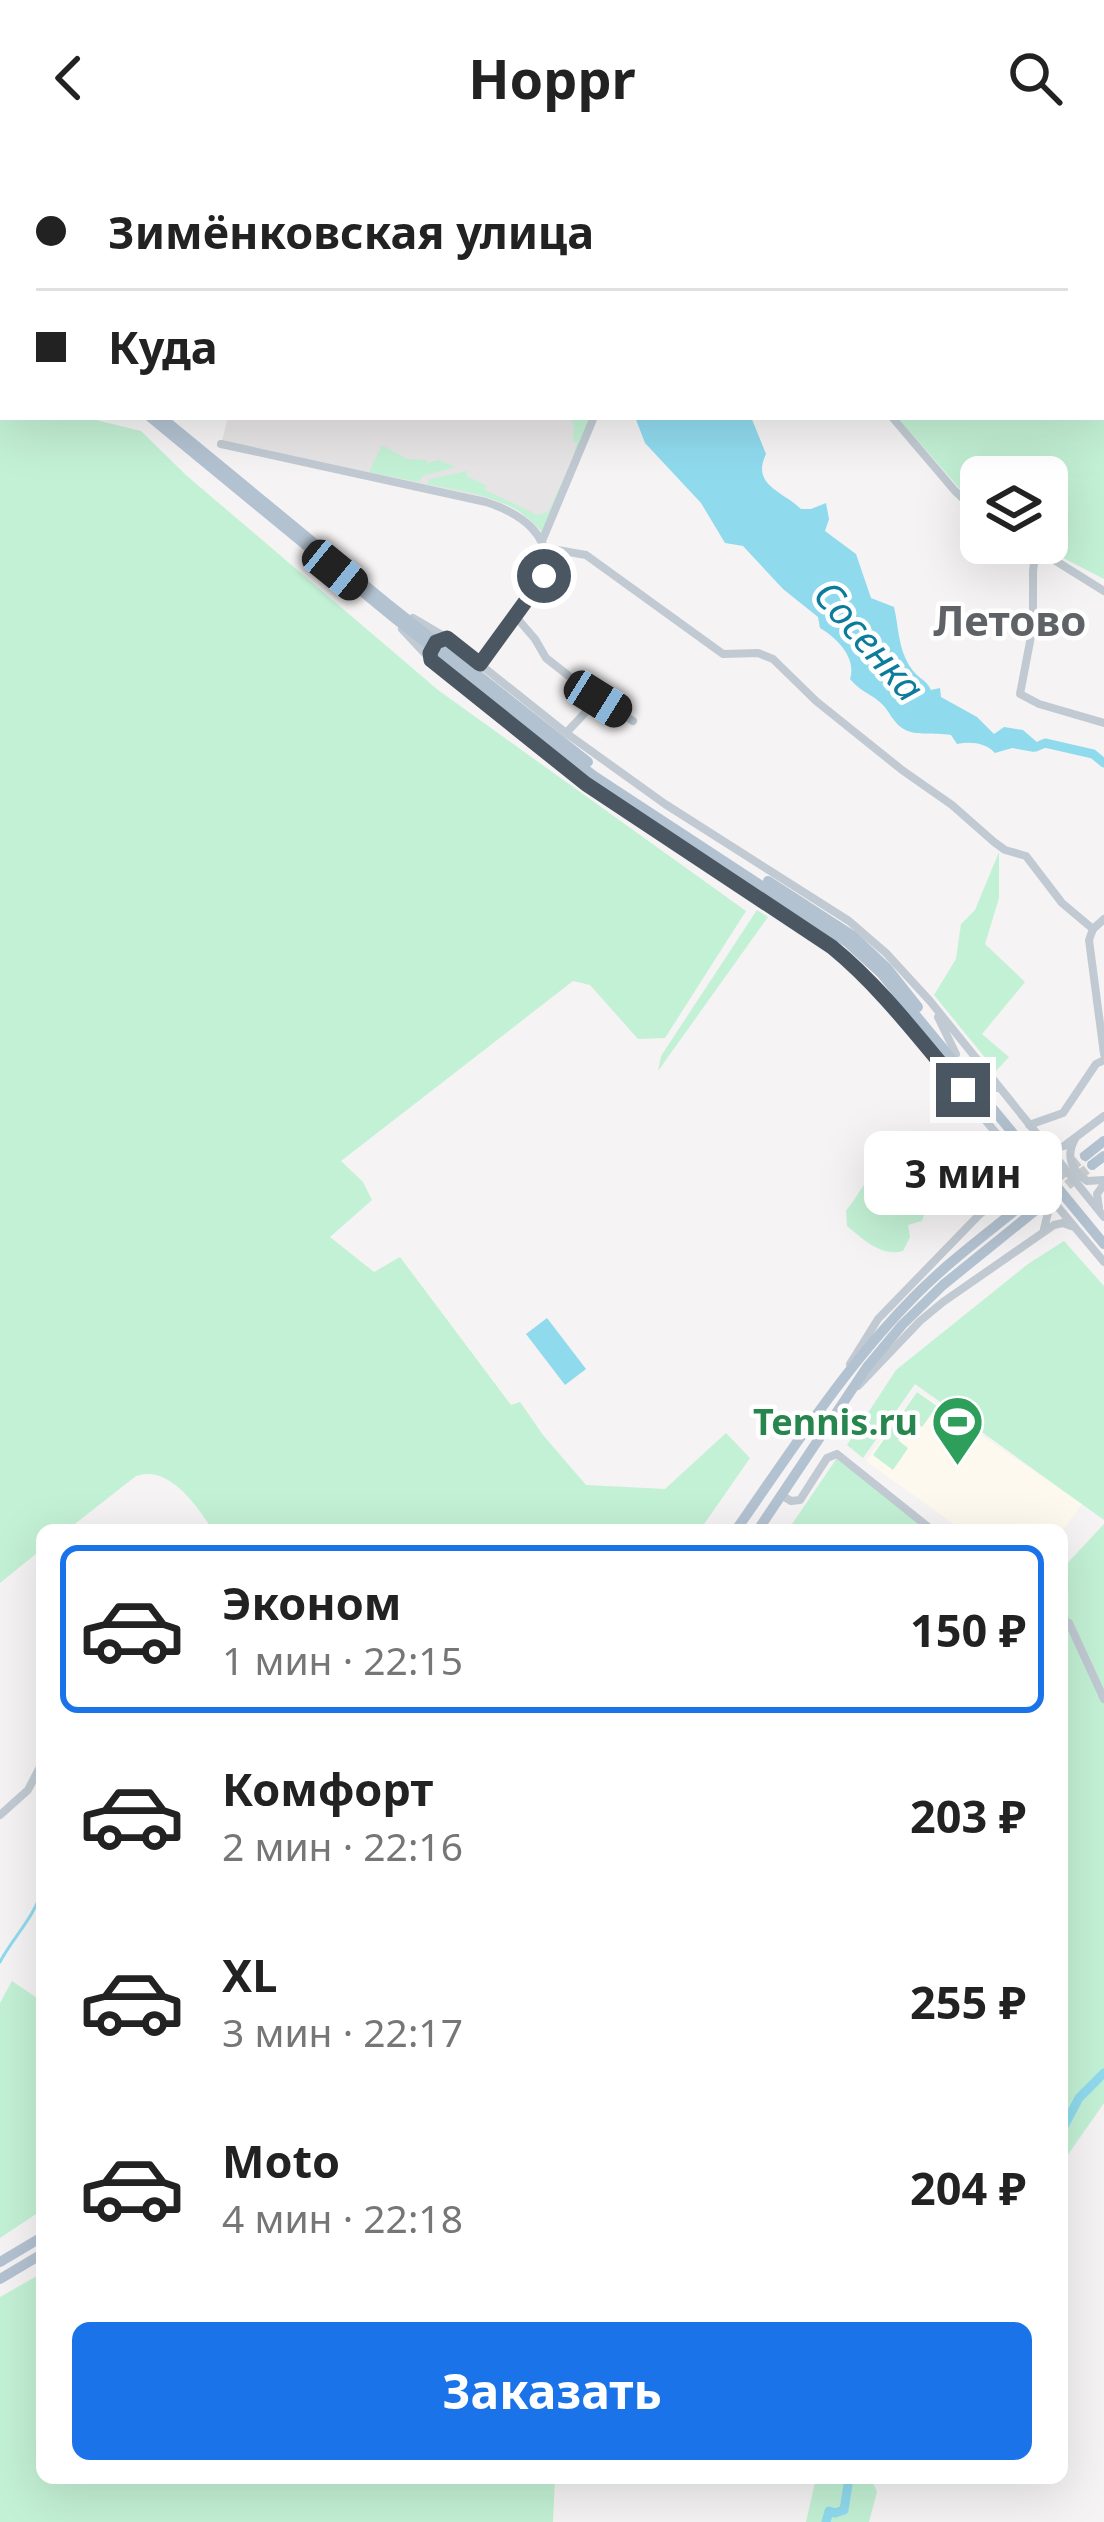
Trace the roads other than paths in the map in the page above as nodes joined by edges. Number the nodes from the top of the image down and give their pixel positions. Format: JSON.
{"nodes":[{"id":1,"x":154,"y":420,"type":"edge"},
{"id":2,"x":165,"y":420,"type":"edge"},
{"id":3,"x":593,"y":420,"type":"edge"},
{"id":4,"x":895,"y":420,"type":"edge"},
{"id":5,"x":221,"y":444,"type":"dead end"},
{"id":6,"x":960,"y":496,"type":"edge"},
{"id":7,"x":544,"y":544,"type":"junction"},
{"id":8,"x":1032,"y":564,"type":"edge"},
{"id":9,"x":1058,"y":564,"type":"edge"},
{"id":10,"x":1104,"y":591,"type":"edge"},
{"id":11,"x":516,"y":617,"type":"junction"},
{"id":12,"x":436,"y":647,"type":"junction"},
{"id":13,"x":480,"y":664,"type":"junction"},
{"id":14,"x":598,"y":699,"type":"junction"},
{"id":15,"x":633,"y":721,"type":"dead end"},
{"id":16,"x":1104,"y":723,"type":"edge"},
{"id":17,"x":566,"y":733,"type":"junction"},
{"id":18,"x":1104,"y":919,"type":"edge"},
{"id":19,"x":1093,"y":929,"type":"junction"},
{"id":20,"x":930,"y":1000,"type":"junction"},
{"id":21,"x":956,"y":1054,"type":"junction"},
{"id":22,"x":1104,"y":1057,"type":"edge"},
{"id":23,"x":1000,"y":1088,"type":"junction"},
{"id":24,"x":981,"y":1089,"type":"junction"},
{"id":25,"x":976,"y":1106,"type":"junction"},
{"id":26,"x":1104,"y":1116,"type":"edge"},
{"id":27,"x":1029,"y":1125,"type":"junction"},
{"id":28,"x":1075,"y":1138,"type":"junction"},
{"id":29,"x":1104,"y":1141,"type":"edge"},
{"id":30,"x":1046,"y":1144,"type":"junction"},
{"id":31,"x":1104,"y":1156,"type":"edge"},
{"id":32,"x":1020,"y":1161,"type":"junction"},
{"id":33,"x":1104,"y":1182,"type":"edge"},
{"id":34,"x":1009,"y":1191,"type":"junction"},
{"id":35,"x":1032,"y":1204,"type":"tunnel mouth"},
{"id":36,"x":1103,"y":1216,"type":"edge"},
{"id":37,"x":1078,"y":1231,"type":"junction"},
{"id":38,"x":1040,"y":1235,"type":"junction"},
{"id":39,"x":1104,"y":1240,"type":"edge"},
{"id":40,"x":1104,"y":1262,"type":"edge"},
{"id":41,"x":840,"y":1396,"type":"junction"},
{"id":42,"x":781,"y":1495,"type":"junction"},
{"id":43,"x":741,"y":1524,"type":"edge"},
{"id":44,"x":762,"y":1524,"type":"edge"},
{"id":45,"x":924,"y":1524,"type":"edge"},
{"id":46,"x":1068,"y":1622,"type":"edge"},
{"id":47,"x":1104,"y":1699,"type":"edge"},
{"id":48,"x":36,"y":1775,"type":"edge"},
{"id":49,"x":0,"y":1815,"type":"edge"},
{"id":50,"x":36,"y":2241,"type":"edge"},
{"id":51,"x":36,"y":2258,"type":"edge"},
{"id":52,"x":0,"y":2262,"type":"edge"},
{"id":53,"x":0,"y":2279,"type":"edge"}],
"edges":[{"from":1,"to":12,"type":"main road"},
{"from":2,"to":12,"type":"main road"},
{"from":3,"to":7,"type":"street"},
{"from":4,"to":6,"type":"street"},
{"from":5,"to":7,"type":"street"},
{"from":7,"to":11,"type":"street"},
{"from":7,"to":19,"type":"street"},
{"from":8,"to":16,"type":"street"},
{"from":9,"to":10,"type":"street"},
{"from":11,"to":13,"type":"street"},
{"from":11,"to":14,"type":"street"},
{"from":12,"to":13,"type":"street"},
{"from":12,"to":21,"type":"main road"},
{"from":12,"to":24,"type":"main road"},
{"from":12,"to":25,"type":"street"},
{"from":13,"to":17,"type":"street"},
{"from":14,"to":15,"type":"street"},
{"from":14,"to":17,"type":"street"},
{"from":17,"to":20,"type":"street"},
{"from":18,"to":19,"type":"street"},
{"from":19,"to":22,"type":"street"},
{"from":20,"to":21,"type":"street"},
{"from":20,"to":23,"type":"street"},
{"from":21,"to":24,"type":"main road"},
{"from":22,"to":27,"type":"street"},
{"from":23,"to":24,"type":"street"},
{"from":23,"to":27,"type":"street"},
{"from":24,"to":25,"type":"street"},
{"from":24,"to":39,"type":"main road"},
{"from":25,"to":32,"type":"street"},
{"from":26,"to":28,"type":"street"},
{"from":27,"to":30,"type":"street"},
{"from":28,"to":30,"type":"street"},
{"from":28,"to":33,"type":"street"},
{"from":29,"to":31,"type":"main road"},
{"from":30,"to":36,"type":"street"},
{"from":32,"to":34,"type":"street"},
{"from":32,"to":37,"type":"street"},
{"from":33,"to":36,"type":"street"},
{"from":34,"to":38,"type":"street"},
{"from":34,"to":41,"type":"street"},
{"from":35,"to":41,"type":"main road"},
{"from":37,"to":38,"type":"street"},
{"from":37,"to":40,"type":"street"},
{"from":38,"to":41,"type":"street"},
{"from":41,"to":42,"type":"main road"},
{"from":41,"to":43,"type":"main road"},
{"from":42,"to":44,"type":"main road"},
{"from":42,"to":45,"type":"street"},
{"from":46,"to":47,"type":"street"},
{"from":48,"to":49,"type":"street"},
{"from":50,"to":52,"type":"main road"},
{"from":51,"to":53,"type":"main road"}]}
